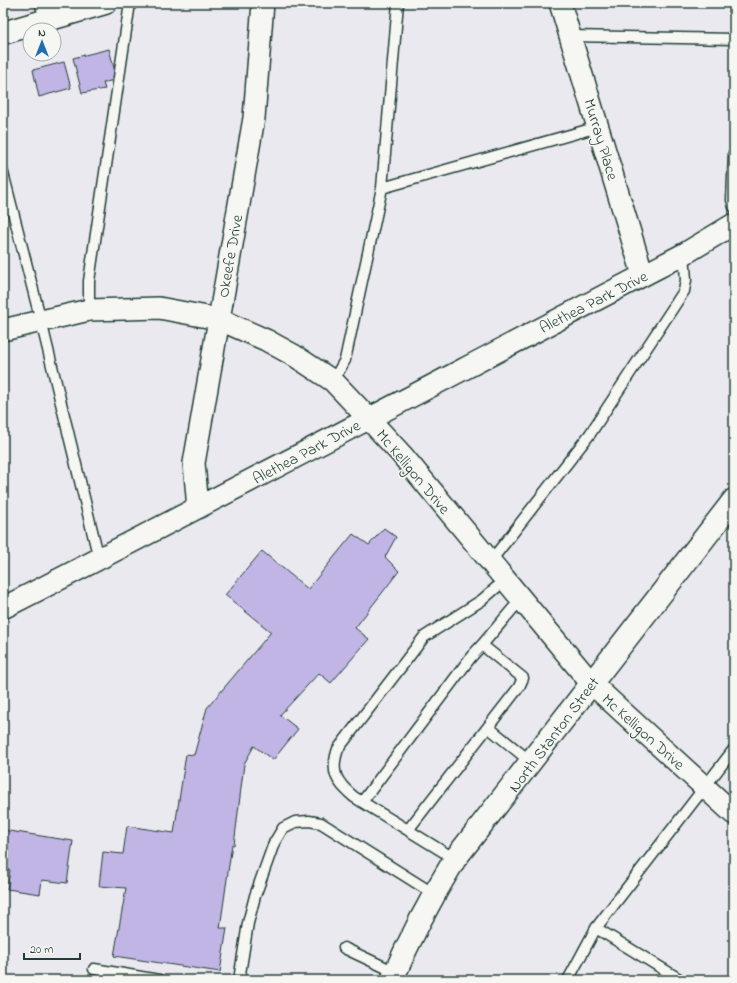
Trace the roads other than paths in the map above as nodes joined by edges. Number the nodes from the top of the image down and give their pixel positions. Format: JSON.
{"nodes":[{"id":1,"x":105,"y":3,"type":"edge"},
{"id":2,"x":130,"y":3,"type":"edge"},
{"id":3,"x":263,"y":3,"type":"edge"},
{"id":4,"x":398,"y":3,"type":"edge"},
{"id":5,"x":560,"y":3,"type":"edge"},
{"id":6,"x":49,"y":11,"type":"edge"},
{"id":7,"x":3,"y":33,"type":"edge"},
{"id":8,"x":570,"y":36,"type":"junction"},
{"id":9,"x":734,"y":39,"type":"edge"},
{"id":10,"x":598,"y":127,"type":"junction"},
{"id":11,"x":734,"y":153,"type":"edge"},
{"id":12,"x":3,"y":173,"type":"edge"},
{"id":13,"x":382,"y":188,"type":"junction"},
{"id":14,"x":734,"y":207,"type":"edge"},
{"id":15,"x":734,"y":224,"type":"edge"},
{"id":16,"x":684,"y":254,"type":"junction"},
{"id":17,"x":643,"y":275,"type":"junction"},
{"id":18,"x":90,"y":310,"type":"junction"},
{"id":19,"x":218,"y":319,"type":"junction"},
{"id":20,"x":42,"y":321,"type":"junction"},
{"id":21,"x":3,"y":330,"type":"edge"},
{"id":22,"x":333,"y":382,"type":"junction"},
{"id":23,"x":368,"y":418,"type":"junction"},
{"id":24,"x":734,"y":500,"type":"edge"},
{"id":25,"x":198,"y":508,"type":"junction"},
{"id":26,"x":99,"y":559,"type":"junction"},
{"id":27,"x":490,"y":562,"type":"junction"},
{"id":28,"x":505,"y":580,"type":"junction"},
{"id":29,"x":521,"y":599,"type":"junction"},
{"id":30,"x":3,"y":608,"type":"edge"},
{"id":31,"x":482,"y":645,"type":"junction"},
{"id":32,"x":591,"y":683,"type":"junction"},
{"id":33,"x":488,"y":727,"type":"junction"},
{"id":34,"x":734,"y":749,"type":"edge"},
{"id":35,"x":531,"y":762,"type":"junction"},
{"id":36,"x":705,"y":787,"type":"junction"},
{"id":37,"x":362,"y":802,"type":"junction"},
{"id":38,"x":734,"y":814,"type":"edge"},
{"id":39,"x":408,"y":830,"type":"junction"},
{"id":40,"x":455,"y":859,"type":"junction"},
{"id":41,"x":434,"y":894,"type":"junction"},
{"id":42,"x":596,"y":928,"type":"junction"},
{"id":43,"x":344,"y":948,"type":"dead end"},
{"id":44,"x":94,"y":970,"type":"dead end"},
{"id":45,"x":394,"y":976,"type":"edge"},
{"id":46,"x":153,"y":979,"type":"edge"},
{"id":47,"x":239,"y":980,"type":"edge"},
{"id":48,"x":568,"y":980,"type":"edge"},
{"id":49,"x":681,"y":980,"type":"edge"}],
"edges":[{"from":1,"to":6,"type":"street"},
{"from":2,"to":18,"type":"lane"},
{"from":3,"to":19,"type":"street","name":"Okeefe Drive"},
{"from":4,"to":13,"type":"lane"},
{"from":5,"to":8,"type":"street","name":"Murray Place"},
{"from":6,"to":7,"type":"street"},
{"from":8,"to":9,"type":"lane"},
{"from":8,"to":10,"type":"street","name":"Murray Place"},
{"from":10,"to":13,"type":"lane"},
{"from":10,"to":17,"type":"street","name":"Murray Place"},
{"from":11,"to":14,"type":"lane"},
{"from":12,"to":20,"type":"lane"},
{"from":13,"to":22,"type":"lane"},
{"from":15,"to":16,"type":"street","name":"Alethea Park Drive"},
{"from":16,"to":17,"type":"street","name":"Alethea Park Drive"},
{"from":16,"to":27,"type":"lane"},
{"from":17,"to":23,"type":"street","name":"Alethea Park Drive"},
{"from":18,"to":19,"type":"street","name":"Mc Kelligon Drive"},
{"from":18,"to":20,"type":"street","name":"Mc Kelligon Drive"},
{"from":19,"to":22,"type":"street","name":"Mc Kelligon Drive"},
{"from":19,"to":25,"type":"street","name":"Okeefe Drive"},
{"from":20,"to":21,"type":"street","name":"Mc Kelligon Drive"},
{"from":20,"to":26,"type":"lane"},
{"from":22,"to":23,"type":"street","name":"Mc Kelligon Drive"},
{"from":23,"to":25,"type":"street","name":"Alethea Park Drive"},
{"from":23,"to":27,"type":"street","name":"Mc Kelligon Drive"},
{"from":24,"to":32,"type":"street","name":"North Stanton Street"},
{"from":25,"to":26,"type":"street","name":"Alethea Park Drive"},
{"from":26,"to":30,"type":"street","name":"Alethea Park Drive"},
{"from":27,"to":28,"type":"street","name":"Mc Kelligon Drive"},
{"from":28,"to":29,"type":"street","name":"Mc Kelligon Drive"},
{"from":28,"to":37,"type":"lane"},
{"from":29,"to":31,"type":"lane"},
{"from":29,"to":32,"type":"street","name":"Mc Kelligon Drive"},
{"from":31,"to":33,"type":"lane"},
{"from":31,"to":37,"type":"lane"},
{"from":32,"to":35,"type":"street","name":"North Stanton Street"},
{"from":32,"to":36,"type":"street","name":"Mc Kelligon Drive"},
{"from":33,"to":35,"type":"lane"},
{"from":33,"to":39,"type":"lane"},
{"from":34,"to":36,"type":"lane"},
{"from":35,"to":40,"type":"street","name":"North Stanton Street"},
{"from":36,"to":38,"type":"street","name":"Mc Kelligon Drive"},
{"from":36,"to":42,"type":"lane"},
{"from":37,"to":39,"type":"lane"},
{"from":39,"to":40,"type":"lane"},
{"from":40,"to":41,"type":"street","name":"North Stanton Street"},
{"from":41,"to":45,"type":"street","name":"North Stanton Street"},
{"from":41,"to":47,"type":"lane"},
{"from":42,"to":48,"type":"lane"},
{"from":42,"to":49,"type":"lane"},
{"from":43,"to":45,"type":"lane"},
{"from":44,"to":46,"type":"lane"}]}
